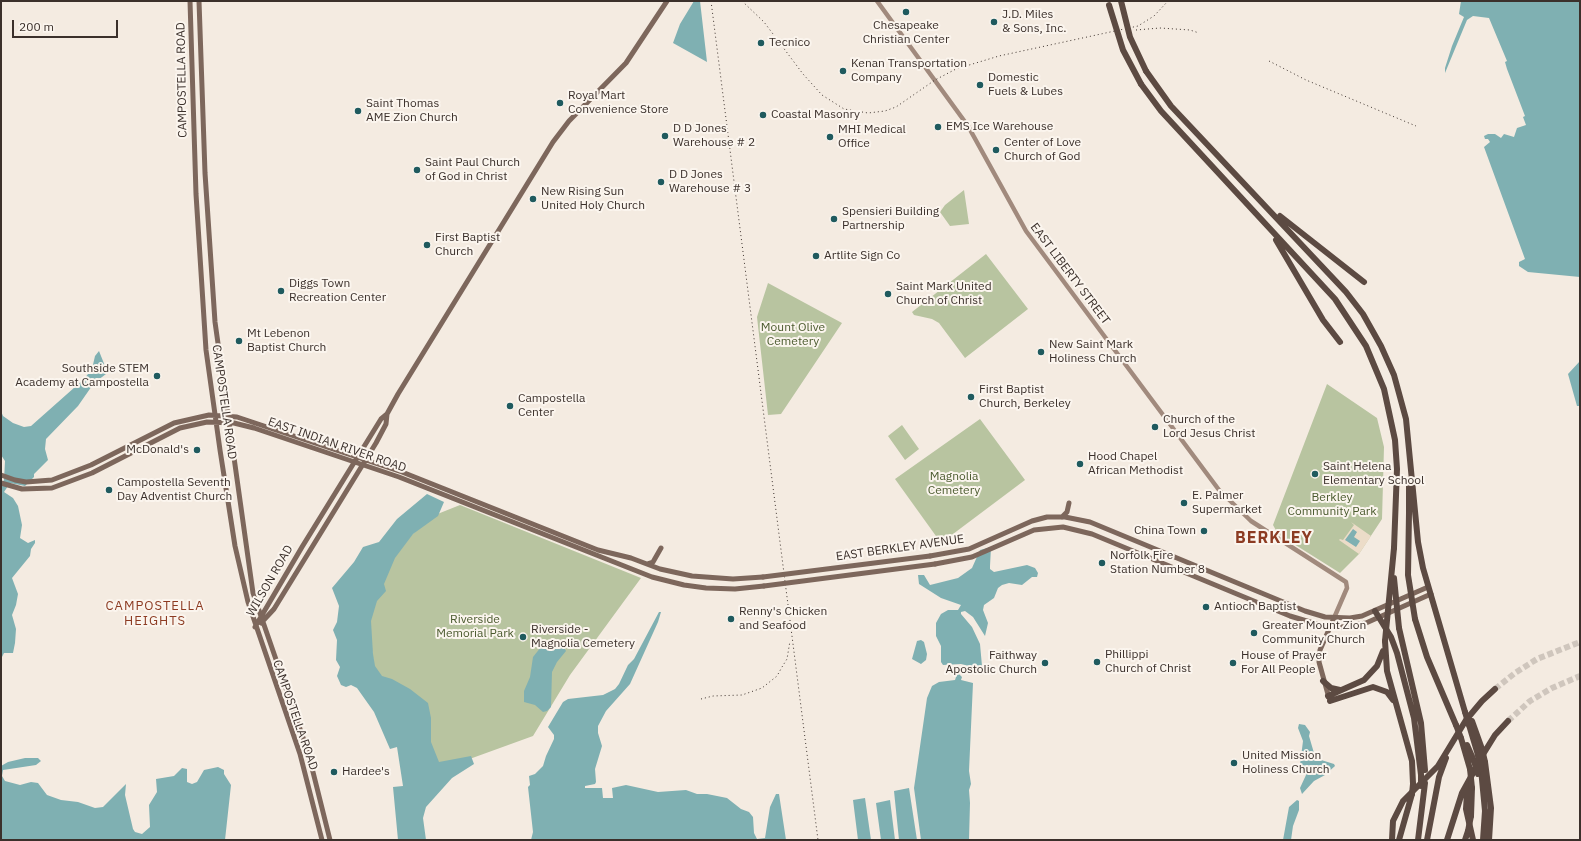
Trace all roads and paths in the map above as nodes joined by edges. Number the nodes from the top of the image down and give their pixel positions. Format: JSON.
{"nodes":[{"id":1,"x":190,"y":1,"type":"edge"},
{"id":2,"x":199,"y":1,"type":"edge"},
{"id":3,"x":667,"y":1,"type":"edge"},
{"id":4,"x":877,"y":1,"type":"edge"},
{"id":5,"x":1121,"y":1,"type":"edge"},
{"id":6,"x":1109,"y":3,"type":"edge"},
{"id":7,"x":1242,"y":181,"type":"junction"},
{"id":8,"x":1257,"y":215,"type":"junction"},
{"id":9,"x":1364,"y":282,"type":"dead end"},
{"id":10,"x":1340,"y":342,"type":"dead end"},
{"id":11,"x":387,"y":414,"type":"junction"},
{"id":12,"x":215,"y":415,"type":"junction"},
{"id":13,"x":228,"y":416,"type":"junction"},
{"id":14,"x":216,"y":422,"type":"junction"},
{"id":15,"x":228,"y":422,"type":"junction"},
{"id":16,"x":356,"y":459,"type":"junction"},
{"id":17,"x":365,"y":462,"type":"junction"},
{"id":18,"x":1,"y":475,"type":"edge"},
{"id":19,"x":1,"y":483,"type":"edge"},
{"id":20,"x":1069,"y":503,"type":"dead end"},
{"id":21,"x":1412,"y":513,"type":"junction"},
{"id":22,"x":1062,"y":517,"type":"junction"},
{"id":23,"x":661,"y":548,"type":"dead end"},
{"id":24,"x":1394,"y":548,"type":"junction"},
{"id":25,"x":647,"y":564,"type":"junction"},
{"id":26,"x":660,"y":569,"type":"joint"},
{"id":27,"x":664,"y":580,"type":"joint"},
{"id":28,"x":1428,"y":587,"type":"junction"},
{"id":29,"x":1431,"y":594,"type":"junction"},
{"id":30,"x":1375,"y":611,"type":"junction"},
{"id":31,"x":1334,"y":618,"type":"junction"},
{"id":32,"x":1378,"y":618,"type":"junction"},
{"id":33,"x":261,"y":620,"type":"junction"},
{"id":34,"x":255,"y":627,"type":"junction"},
{"id":35,"x":1330,"y":627,"type":"junction"},
{"id":36,"x":1385,"y":641,"type":"junction"},
{"id":37,"x":1322,"y":679,"type":"junction"},
{"id":38,"x":1345,"y":689,"type":"junction"},
{"id":39,"x":1495,"y":689,"type":"tunnel mouth"},
{"id":40,"x":1329,"y":698,"type":"junction"},
{"id":41,"x":1397,"y":708,"type":"junction"},
{"id":42,"x":1508,"y":721,"type":"tunnel mouth"},
{"id":43,"x":1476,"y":739,"type":"junction"},
{"id":44,"x":1450,"y":747,"type":"junction"},
{"id":45,"x":1468,"y":751,"type":"junction"},
{"id":46,"x":1480,"y":755,"type":"junction"},
{"id":47,"x":1480,"y":772,"type":"junction"},
{"id":48,"x":1423,"y":774,"type":"junction"},
{"id":49,"x":322,"y":840,"type":"edge"},
{"id":50,"x":330,"y":840,"type":"edge"},
{"id":51,"x":1392,"y":840,"type":"edge"},
{"id":52,"x":1399,"y":840,"type":"edge"},
{"id":53,"x":1418,"y":840,"type":"edge"},
{"id":54,"x":1427,"y":840,"type":"edge"},
{"id":55,"x":1447,"y":840,"type":"edge"},
{"id":56,"x":1466,"y":840,"type":"edge"},
{"id":57,"x":1473,"y":840,"type":"edge"},
{"id":58,"x":1483,"y":840,"type":"edge"},
{"id":59,"x":1489,"y":840,"type":"edge"}],
"edges":[{"from":1,"to":12,"type":"main road","name":"CAMPOSTELLA ROAD"},
{"from":2,"to":13,"type":"main road","name":"CAMPOSTELLA ROAD"},
{"from":3,"to":11,"type":"main road","name":"WILSON ROAD"},
{"from":4,"to":31,"type":"main road","name":"EAST LIBERTY STREET"},
{"from":5,"to":7,"type":"highway","bridge":true},
{"from":6,"to":8,"type":"highway","bridge":true},
{"from":7,"to":9,"type":"highway"},
{"from":7,"to":21,"type":"highway"},
{"from":8,"to":10,"type":"highway"},
{"from":8,"to":24,"type":"highway"},
{"from":11,"to":16,"type":"main road","name":"WILSON ROAD"},
{"from":11,"to":17,"type":"main road","name":"WILSON ROAD"},
{"from":12,"to":13,"type":"main road","name":"EAST INDIAN RIVER ROAD"},
{"from":12,"to":14,"type":"main road","name":"CAMPOSTELLA ROAD"},
{"from":12,"to":18,"type":"main road","name":"EAST INDIAN RIVER ROAD"},
{"from":13,"to":15,"type":"main road","name":"CAMPOSTELLA ROAD"},
{"from":13,"to":16,"type":"main road","name":"EAST INDIAN RIVER ROAD"},
{"from":14,"to":15,"type":"main road","name":"EAST INDIAN RIVER ROAD"},
{"from":14,"to":19,"type":"main road","name":"EAST INDIAN RIVER ROAD"},
{"from":14,"to":34,"type":"main road","name":"CAMPOSTELLA ROAD"},
{"from":15,"to":16,"type":"main road","name":"EAST INDIAN RIVER ROAD"},
{"from":15,"to":33,"type":"main road","name":"CAMPOSTELLA ROAD"},
{"from":16,"to":17,"type":"main road","name":"EAST INDIAN RIVER ROAD"},
{"from":16,"to":33,"type":"main road","name":"WILSON ROAD"},
{"from":17,"to":25,"type":"main road","name":"EAST INDIAN RIVER ROAD"},
{"from":17,"to":27,"type":"main road","name":"EAST INDIAN RIVER ROAD"},
{"from":17,"to":33,"type":"main road","name":"WILSON ROAD"},
{"from":20,"to":22,"type":"main road"},
{"from":21,"to":28,"type":"highway"},
{"from":21,"to":45,"type":"highway","bridge":true},
{"from":22,"to":26,"type":"main road","name":"EAST BERKLEY AVENUE","bridge":true},
{"from":22,"to":31,"type":"main road","name":"EAST BERKLEY AVENUE"},
{"from":23,"to":25,"type":"main road"},
{"from":24,"to":36,"type":"highway","bridge":true},
{"from":24,"to":48,"type":"highway","bridge":true},
{"from":25,"to":26,"type":"main road","name":"EAST INDIAN RIVER ROAD"},
{"from":27,"to":35,"type":"main road","name":"EAST BERKLEY AVENUE","bridge":true},
{"from":28,"to":29,"type":"highway"},
{"from":28,"to":30,"type":"main road","name":"EAST BERKLEY AVENUE"},
{"from":29,"to":32,"type":"main road","name":"EAST BERKLEY AVENUE"},
{"from":29,"to":43,"type":"highway"},
{"from":30,"to":31,"type":"main road","name":"EAST BERKLEY AVENUE"},
{"from":30,"to":32,"type":"highway"},
{"from":31,"to":35,"type":"main road"},
{"from":32,"to":35,"type":"main road","name":"EAST BERKLEY AVENUE"},
{"from":32,"to":48,"type":"highway"},
{"from":33,"to":34,"type":"main road","name":"WILSON ROAD"},
{"from":33,"to":50,"type":"main road","name":"CAMPOSTELLA ROAD"},
{"from":34,"to":49,"type":"main road","name":"CAMPOSTELLA ROAD"},
{"from":35,"to":37,"type":"main road"},
{"from":36,"to":38,"type":"highway"},
{"from":36,"to":41,"type":"highway"},
{"from":37,"to":38,"type":"highway"},
{"from":37,"to":40,"type":"main road"},
{"from":38,"to":40,"type":"highway"},
{"from":39,"to":44,"type":"highway"},
{"from":40,"to":41,"type":"highway"},
{"from":41,"to":52,"type":"highway","bridge":true},
{"from":42,"to":46,"type":"highway"},
{"from":43,"to":46,"type":"highway"},
{"from":43,"to":59,"type":"highway","bridge":true},
{"from":44,"to":51,"type":"highway"},
{"from":44,"to":54,"type":"highway"},
{"from":45,"to":47,"type":"highway","bridge":true},
{"from":45,"to":56,"type":"highway","bridge":true},
{"from":46,"to":47,"type":"highway","bridge":true},
{"from":46,"to":55,"type":"highway"},
{"from":46,"to":57,"type":"highway"},
{"from":47,"to":58,"type":"highway"},
{"from":48,"to":53,"type":"highway","bridge":true}]}
